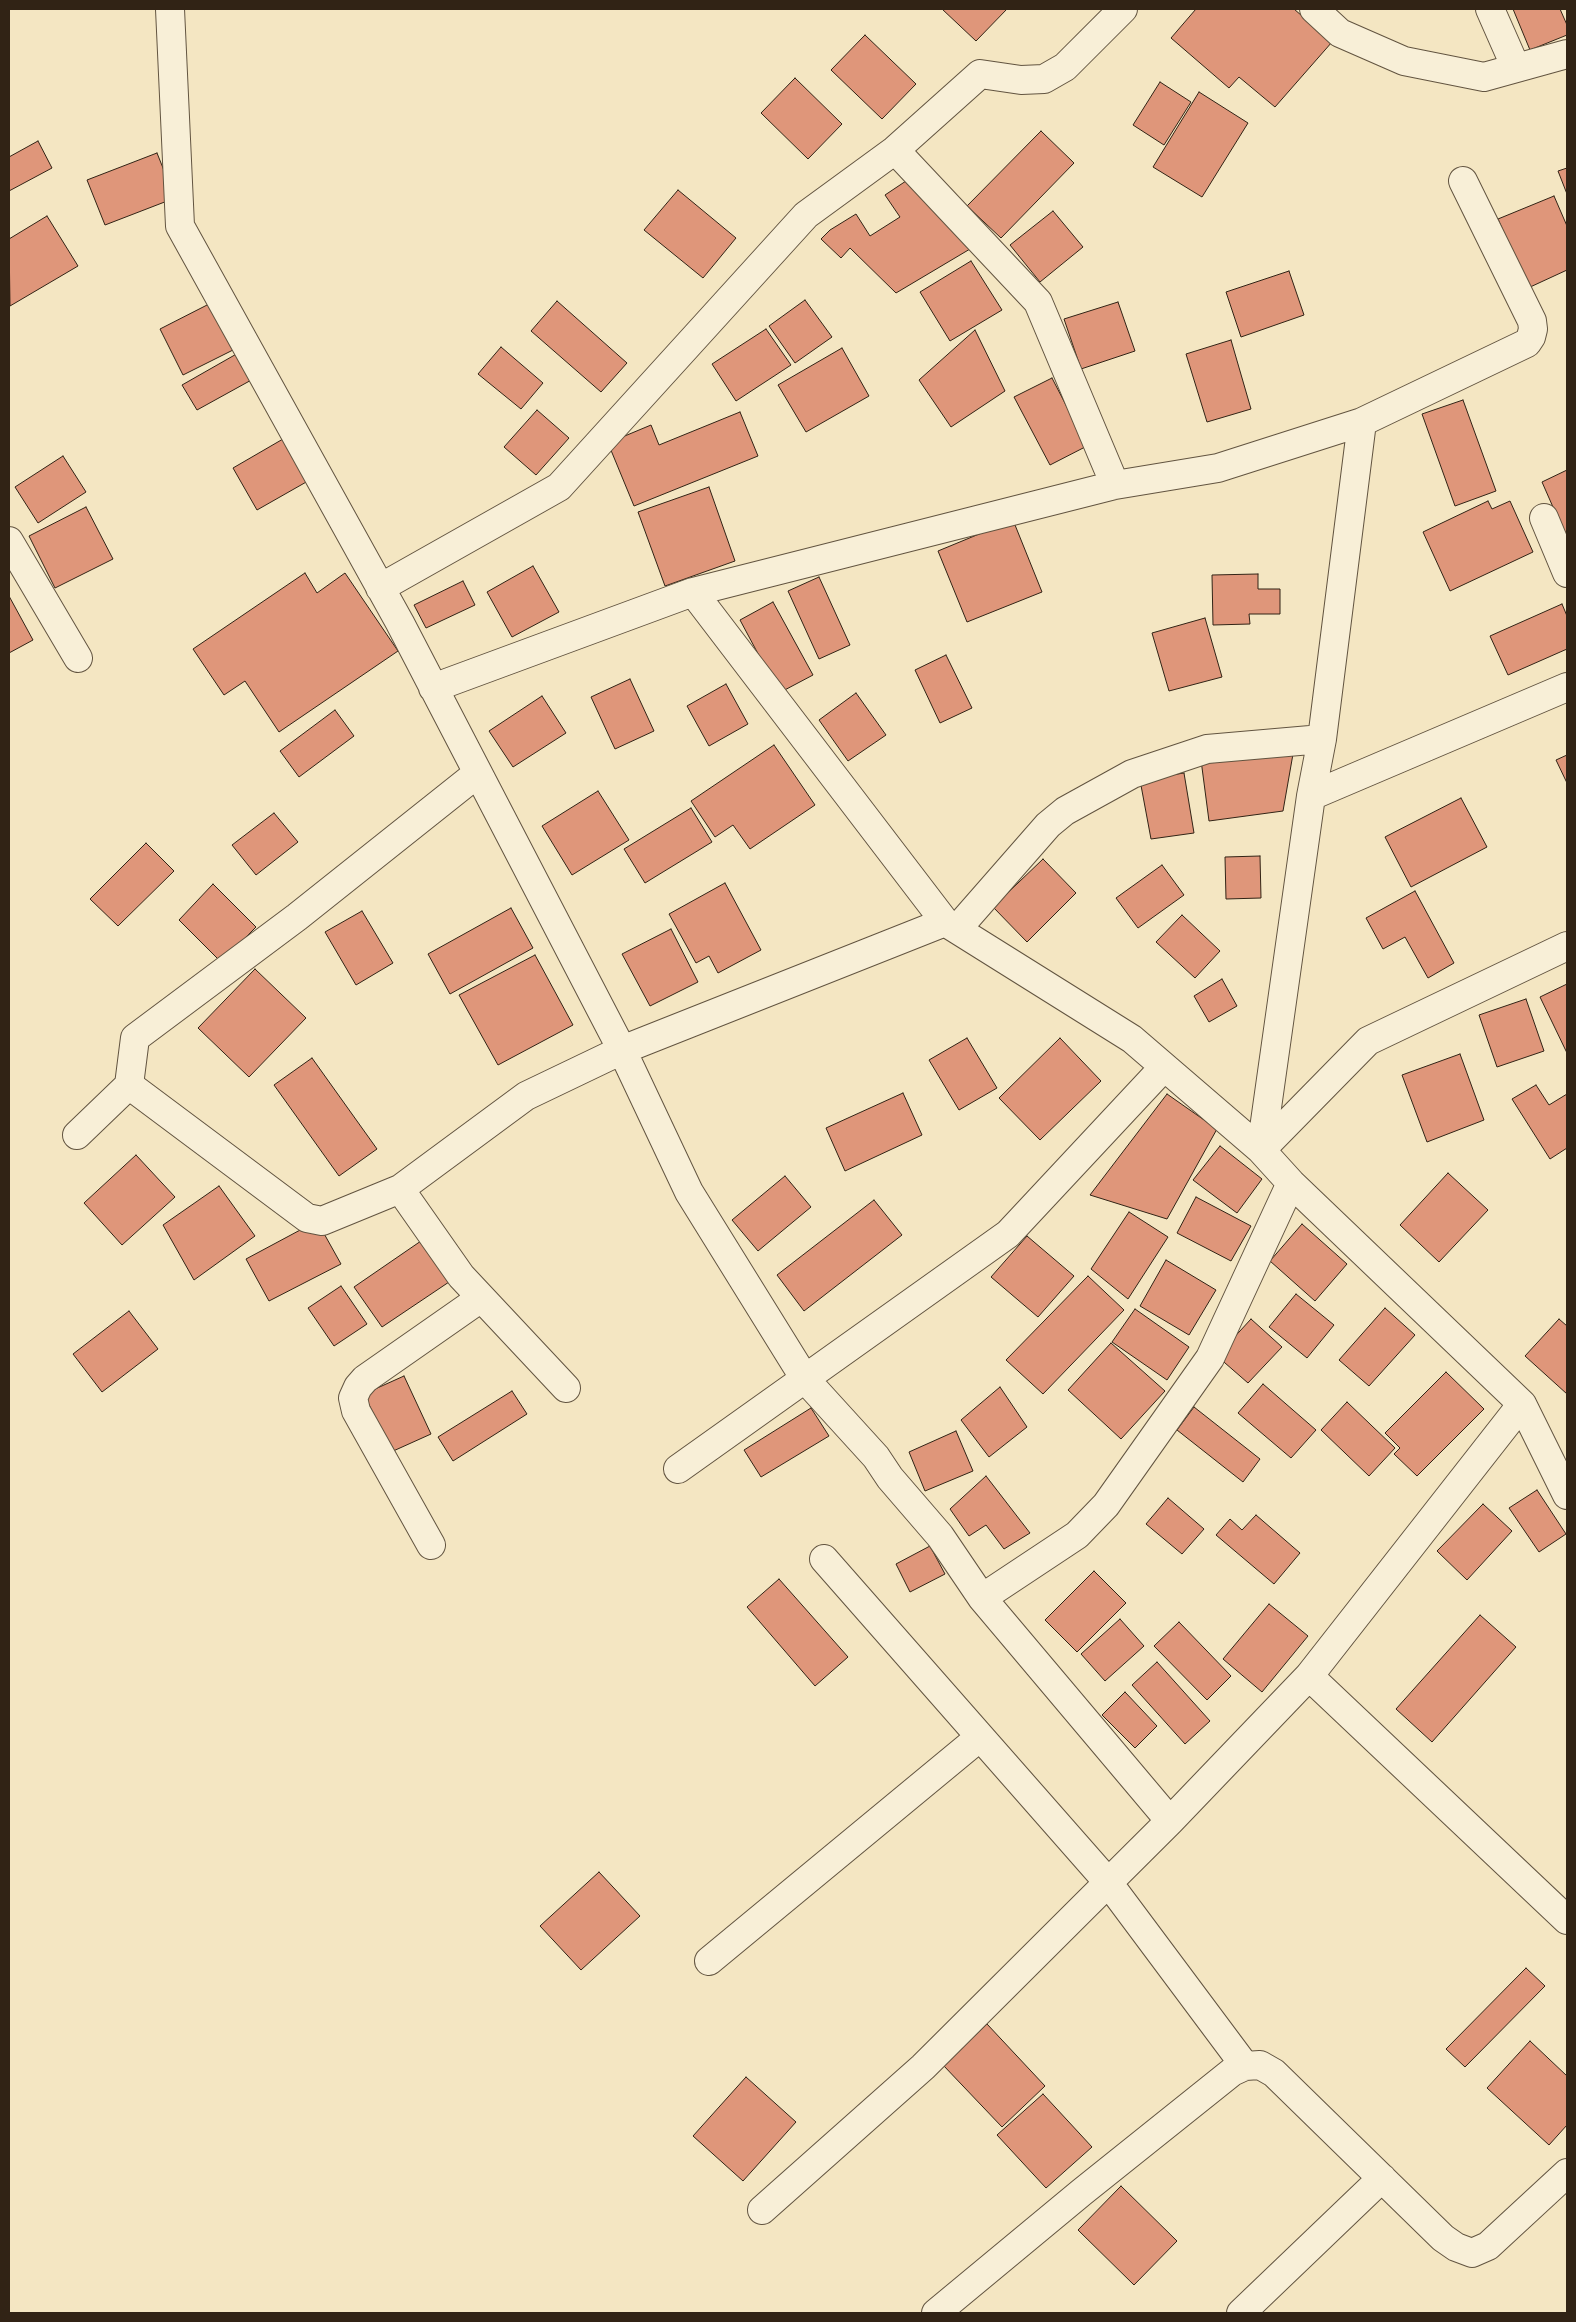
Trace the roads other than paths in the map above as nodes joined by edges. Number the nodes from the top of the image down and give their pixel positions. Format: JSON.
{"nodes":[{"id":1,"x":170,"y":9,"type":"edge"},
{"id":2,"x":1123,"y":9,"type":"edge"},
{"id":3,"x":1314,"y":9,"type":"edge"},
{"id":4,"x":1490,"y":9,"type":"edge"},
{"id":5,"x":1567,"y":54,"type":"edge"},
{"id":6,"x":1516,"y":68,"type":"junction"},
{"id":7,"x":895,"y":150,"type":"junction"},
{"id":8,"x":1463,"y":181,"type":"dead end"},
{"id":9,"x":1362,"y":422,"type":"junction"},
{"id":10,"x":1115,"y":485,"type":"junction"},
{"id":11,"x":1544,"y":518,"type":"dead end"},
{"id":12,"x":9,"y":542,"type":"edge"},
{"id":13,"x":1567,"y":573,"type":"edge"},
{"id":14,"x":380,"y":588,"type":"junction"},
{"id":15,"x":693,"y":592,"type":"junction"},
{"id":16,"x":78,"y":658,"type":"dead end"},
{"id":17,"x":1567,"y":687,"type":"edge"},
{"id":18,"x":433,"y":688,"type":"junction"},
{"id":19,"x":1322,"y":739,"type":"junction"},
{"id":20,"x":478,"y":773,"type":"junction"},
{"id":21,"x":1311,"y":796,"type":"junction"},
{"id":22,"x":951,"y":925,"type":"junction"},
{"id":23,"x":1567,"y":946,"type":"edge"},
{"id":24,"x":622,"y":1050,"type":"junction"},
{"id":25,"x":1164,"y":1067,"type":"junction"},
{"id":26,"x":129,"y":1085,"type":"junction"},
{"id":27,"x":77,"y":1135,"type":"dead end"},
{"id":28,"x":1261,"y":1150,"type":"junction"},
{"id":29,"x":1291,"y":1183,"type":"junction"},
{"id":30,"x":400,"y":1189,"type":"junction"},
{"id":31,"x":481,"y":1298,"type":"junction"},
{"id":32,"x":806,"y":1378,"type":"junction"},
{"id":33,"x":566,"y":1388,"type":"dead end"},
{"id":34,"x":1522,"y":1404,"type":"junction"},
{"id":35,"x":678,"y":1469,"type":"dead end"},
{"id":36,"x":1567,"y":1495,"type":"edge"},
{"id":37,"x":431,"y":1545,"type":"dead end"},
{"id":38,"x":824,"y":1559,"type":"dead end"},
{"id":39,"x":982,"y":1598,"type":"junction"},
{"id":40,"x":1308,"y":1676,"type":"junction"},
{"id":41,"x":980,"y":1737,"type":"junction"},
{"id":42,"x":1170,"y":1820,"type":"junction"},
{"id":43,"x":1107,"y":1882,"type":"junction"},
{"id":44,"x":1567,"y":1920,"type":"edge"},
{"id":45,"x":709,"y":1961,"type":"dead end"},
{"id":46,"x":1244,"y":2066,"type":"junction"},
{"id":47,"x":1567,"y":2173,"type":"edge"},
{"id":48,"x":1382,"y":2178,"type":"junction"},
{"id":49,"x":762,"y":2210,"type":"dead end"},
{"id":50,"x":936,"y":2313,"type":"edge"},
{"id":51,"x":1241,"y":2313,"type":"edge"}],
"edges":[{"from":1,"to":14,"type":"street"},
{"from":2,"to":7,"type":"street"},
{"from":3,"to":6,"type":"street"},
{"from":4,"to":6,"type":"street"},
{"from":5,"to":6,"type":"street"},
{"from":7,"to":10,"type":"street"},
{"from":7,"to":14,"type":"street"},
{"from":8,"to":9,"type":"street"},
{"from":9,"to":10,"type":"street"},
{"from":9,"to":19,"type":"street"},
{"from":10,"to":15,"type":"street"},
{"from":11,"to":13,"type":"street"},
{"from":12,"to":16,"type":"street"},
{"from":14,"to":18,"type":"street"},
{"from":15,"to":18,"type":"street"},
{"from":15,"to":22,"type":"street"},
{"from":17,"to":21,"type":"street"},
{"from":18,"to":20,"type":"street"},
{"from":19,"to":21,"type":"street"},
{"from":19,"to":22,"type":"street"},
{"from":20,"to":24,"type":"street"},
{"from":20,"to":26,"type":"street"},
{"from":21,"to":28,"type":"street"},
{"from":22,"to":24,"type":"street"},
{"from":22,"to":25,"type":"street"},
{"from":23,"to":28,"type":"street"},
{"from":24,"to":30,"type":"street"},
{"from":24,"to":32,"type":"street"},
{"from":25,"to":28,"type":"street"},
{"from":25,"to":32,"type":"street"},
{"from":26,"to":27,"type":"street"},
{"from":26,"to":30,"type":"street"},
{"from":28,"to":29,"type":"street"},
{"from":29,"to":34,"type":"street"},
{"from":29,"to":39,"type":"street"},
{"from":30,"to":31,"type":"street"},
{"from":31,"to":33,"type":"street"},
{"from":31,"to":37,"type":"street"},
{"from":32,"to":35,"type":"street"},
{"from":32,"to":39,"type":"street"},
{"from":34,"to":36,"type":"street"},
{"from":34,"to":40,"type":"street"},
{"from":38,"to":41,"type":"street"},
{"from":39,"to":42,"type":"street"},
{"from":40,"to":42,"type":"street"},
{"from":40,"to":44,"type":"street"},
{"from":41,"to":43,"type":"street"},
{"from":41,"to":45,"type":"street"},
{"from":42,"to":43,"type":"street"},
{"from":43,"to":46,"type":"street"},
{"from":43,"to":49,"type":"street"},
{"from":46,"to":48,"type":"street"},
{"from":46,"to":50,"type":"street"},
{"from":47,"to":48,"type":"street"},
{"from":48,"to":51,"type":"street"}]}
